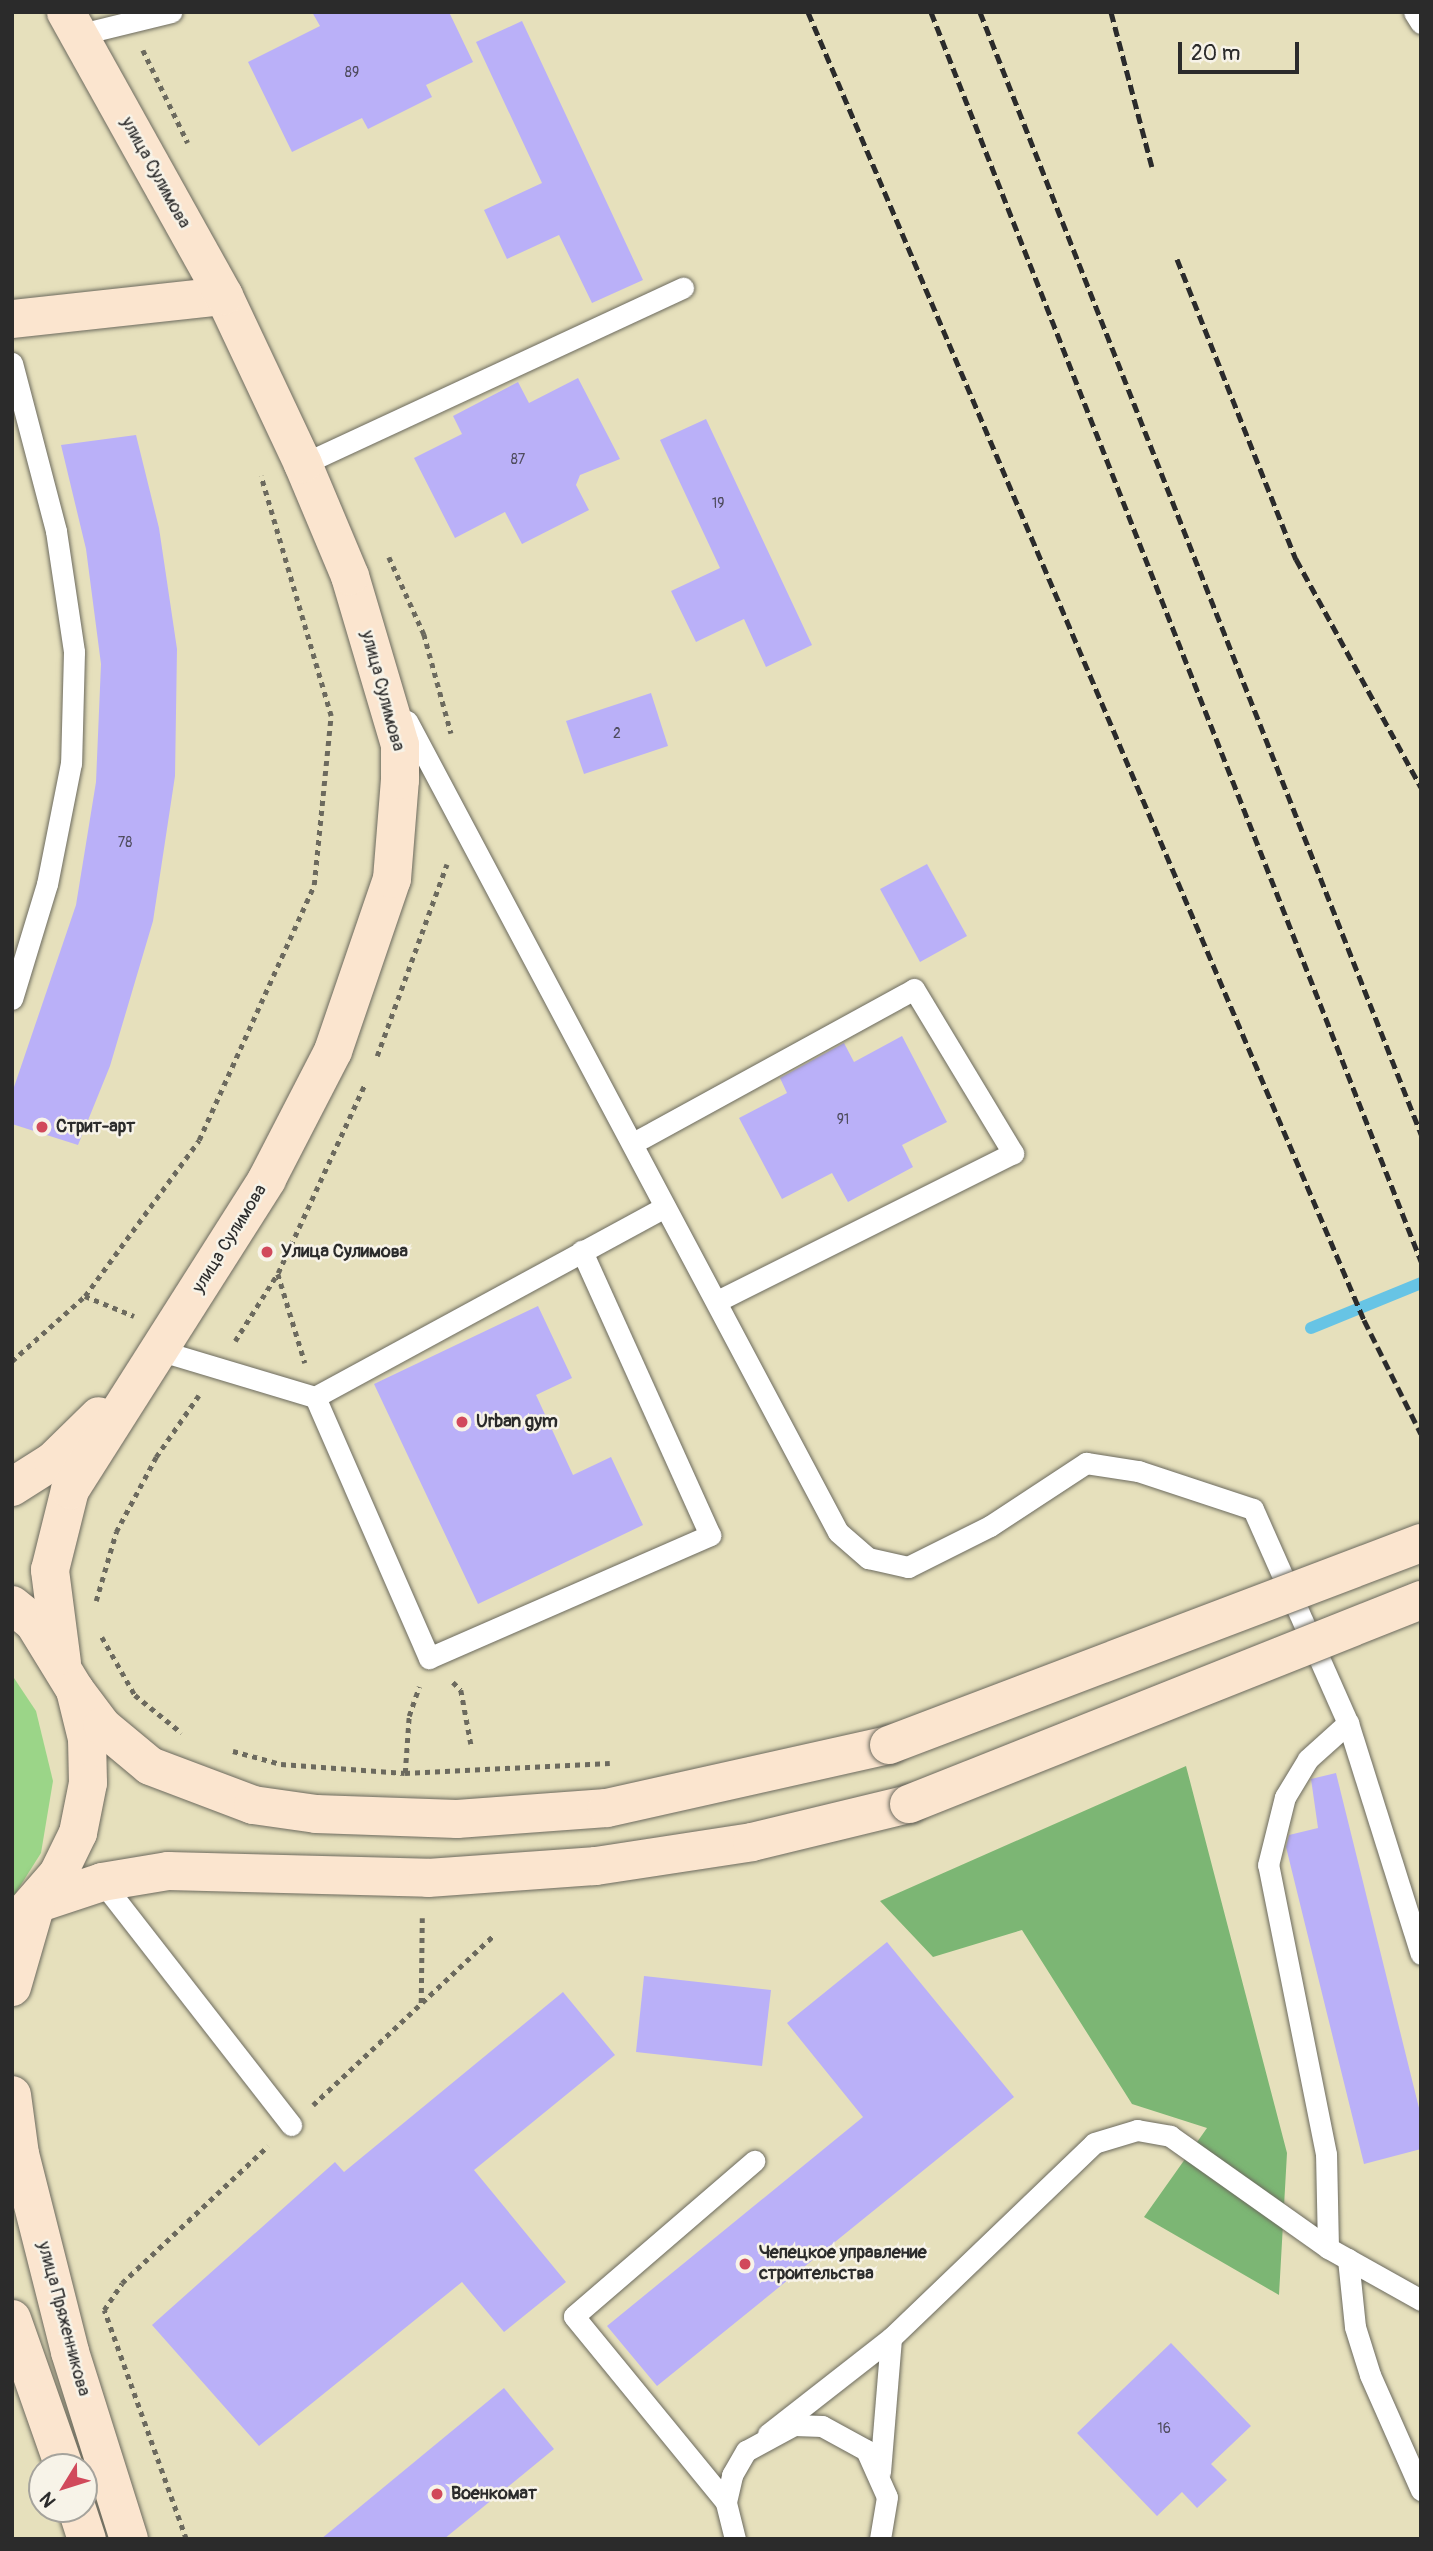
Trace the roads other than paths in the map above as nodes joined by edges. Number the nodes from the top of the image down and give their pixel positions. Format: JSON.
{"nodes":[{"id":1,"x":171,"y":12,"type":"edge"},
{"id":2,"x":1414,"y":12,"type":"edge"},
{"id":3,"x":1421,"y":23,"type":"edge"},
{"id":4,"x":72,"y":24,"type":"edge"},
{"id":5,"x":682,"y":288,"type":"dead end"},
{"id":6,"x":224,"y":296,"type":"junction"},
{"id":7,"x":12,"y":319,"type":"edge"},
{"id":8,"x":12,"y":363,"type":"edge"},
{"id":9,"x":303,"y":464,"type":"junction"},
{"id":10,"x":377,"y":667,"type":"junction"},
{"id":11,"x":12,"y":999,"type":"edge"},
{"id":12,"x":635,"y":1142,"type":"junction"},
{"id":13,"x":665,"y":1207,"type":"junction"},
{"id":14,"x":582,"y":1251,"type":"junction"},
{"id":15,"x":718,"y":1301,"type":"junction"},
{"id":16,"x":150,"y":1363,"type":"junction"},
{"id":17,"x":315,"y":1397,"type":"junction"},
{"id":18,"x":12,"y":1487,"type":"edge"},
{"id":19,"x":1421,"y":1543,"type":"edge"},
{"id":20,"x":1421,"y":1600,"type":"edge"},
{"id":21,"x":12,"y":1605,"type":"edge"},
{"id":22,"x":69,"y":1676,"type":"junction"},
{"id":23,"x":1348,"y":1723,"type":"junction"},
{"id":24,"x":102,"y":1882,"type":"junction"},
{"id":25,"x":24,"y":1916,"type":"edge"},
{"id":26,"x":1421,"y":1954,"type":"edge"},
{"id":27,"x":12,"y":1987,"type":"edge"},
{"id":28,"x":12,"y":2095,"type":"edge"},
{"id":29,"x":291,"y":2125,"type":"road end"},
{"id":30,"x":754,"y":2161,"type":"dead end"},
{"id":31,"x":1328,"y":2248,"type":"junction"},
{"id":32,"x":1348,"y":2259,"type":"junction"},
{"id":33,"x":1421,"y":2300,"type":"edge"},
{"id":34,"x":12,"y":2319,"type":"edge"},
{"id":35,"x":891,"y":2338,"type":"junction"},
{"id":36,"x":768,"y":2434,"type":"junction"},
{"id":37,"x":59,"y":2453,"type":"edge"},
{"id":38,"x":880,"y":2472,"type":"junction"},
{"id":39,"x":1421,"y":2490,"type":"edge"},
{"id":40,"x":726,"y":2501,"type":"junction"},
{"id":41,"x":129,"y":2539,"type":"edge"},
{"id":42,"x":735,"y":2539,"type":"edge"},
{"id":43,"x":880,"y":2539,"type":"edge"}],
"edges":[{"from":1,"to":4,"type":"lane"},
{"from":2,"to":3,"type":"lane"},
{"from":4,"to":6,"type":"main road","name":"улица Сулимова"},
{"from":5,"to":9,"type":"lane"},
{"from":6,"to":7,"type":"main road"},
{"from":6,"to":9,"type":"main road","name":"улица Сулимова"},
{"from":8,"to":11,"type":"lane"},
{"from":9,"to":10,"type":"main road","name":"улица Сулимова"},
{"from":10,"to":12,"type":"lane"},
{"from":10,"to":16,"type":"main road","name":"улица Сулимова"},
{"from":12,"to":13,"type":"lane"},
{"from":12,"to":15,"type":"lane"},
{"from":13,"to":14,"type":"lane"},
{"from":13,"to":15,"type":"lane"},
{"from":14,"to":17,"type":"lane"},
{"from":14,"to":17,"type":"lane"},
{"from":15,"to":23,"type":"lane"},
{"from":16,"to":17,"type":"lane"},
{"from":16,"to":18,"type":"main road","name":"улица Сулимова"},
{"from":16,"to":22,"type":"main road","name":"улица Сулимова"},
{"from":19,"to":22,"type":"main road","bridge":true},
{"from":20,"to":24,"type":"main road","bridge":true},
{"from":21,"to":22,"type":"main road"},
{"from":22,"to":25,"type":"main road","name":"улица Сулимова"},
{"from":23,"to":26,"type":"lane"},
{"from":23,"to":31,"type":"lane"},
{"from":24,"to":25,"type":"main road"},
{"from":24,"to":29,"type":"lane"},
{"from":25,"to":27,"type":"main road"},
{"from":28,"to":41,"type":"main road","name":"улица Пряженникова"},
{"from":30,"to":40,"type":"lane"},
{"from":31,"to":32,"type":"lane"},
{"from":31,"to":35,"type":"lane"},
{"from":32,"to":33,"type":"lane"},
{"from":32,"to":39,"type":"lane"},
{"from":34,"to":37,"type":"main road"},
{"from":35,"to":36,"type":"lane"},
{"from":35,"to":38,"type":"lane"},
{"from":36,"to":38,"type":"lane"},
{"from":36,"to":40,"type":"lane"},
{"from":38,"to":43,"type":"lane"},
{"from":40,"to":42,"type":"lane"}]}
